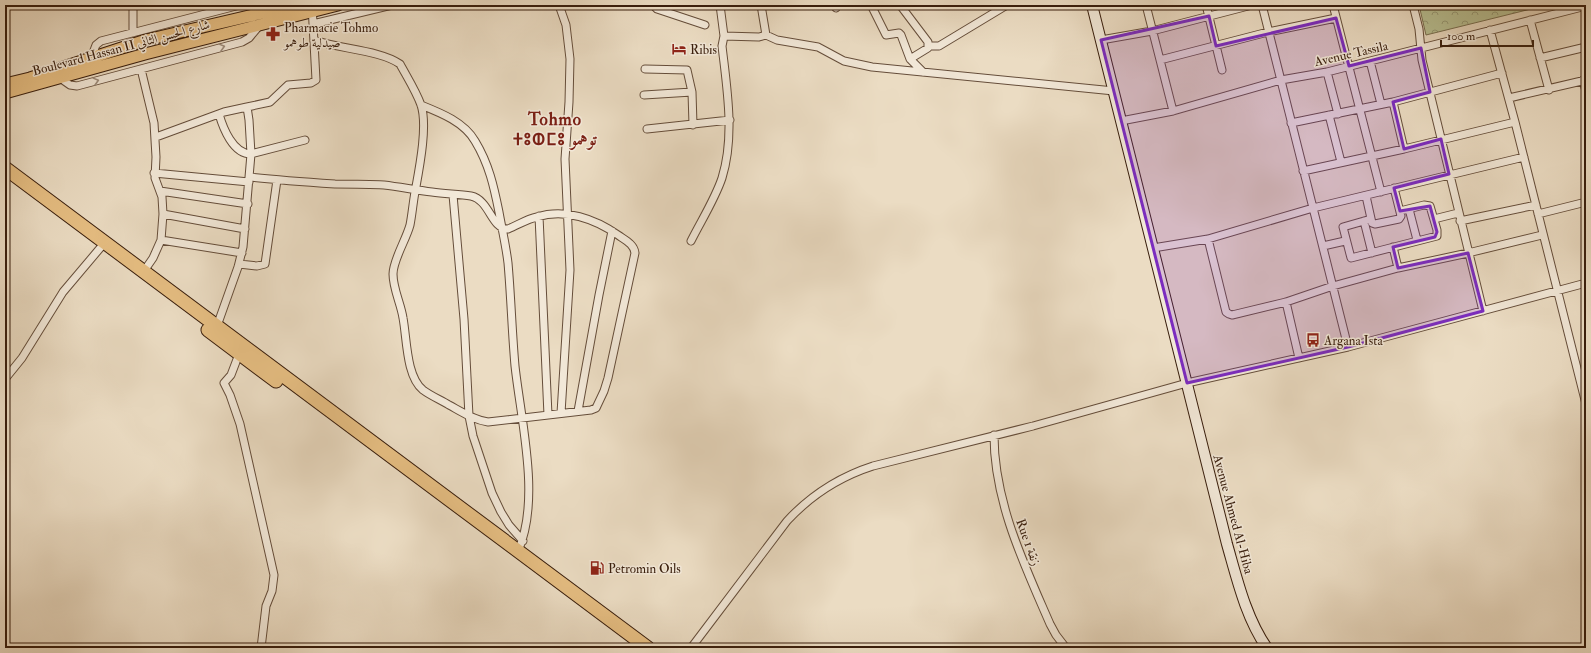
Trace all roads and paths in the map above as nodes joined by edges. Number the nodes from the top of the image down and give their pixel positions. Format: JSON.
{"nodes":[{"id":1,"x":133,"y":5,"type":"edge"},
{"id":2,"x":240,"y":5,"type":"edge"},
{"id":3,"x":297,"y":5,"type":"edge"},
{"id":4,"x":338,"y":5,"type":"edge"},
{"id":5,"x":392,"y":5,"type":"edge"},
{"id":6,"x":559,"y":5,"type":"edge"},
{"id":7,"x":653,"y":5,"type":"edge"},
{"id":8,"x":720,"y":5,"type":"edge"},
{"id":9,"x":761,"y":5,"type":"edge"},
{"id":10,"x":871,"y":5,"type":"edge"},
{"id":11,"x":900,"y":5,"type":"edge"},
{"id":12,"x":1007,"y":5,"type":"edge"},
{"id":13,"x":1092,"y":5,"type":"edge"},
{"id":14,"x":1146,"y":5,"type":"edge"},
{"id":15,"x":1206,"y":5,"type":"edge"},
{"id":16,"x":1252,"y":5,"type":"edge"},
{"id":17,"x":1262,"y":5,"type":"edge"},
{"id":18,"x":1333,"y":5,"type":"edge"},
{"id":19,"x":1413,"y":5,"type":"edge"},
{"id":20,"x":1586,"y":6,"type":"edge"},
{"id":21,"x":274,"y":8,"type":"edge"},
{"id":22,"x":312,"y":8,"type":"edge"},
{"id":23,"x":1209,"y":16,"type":"junction"},
{"id":24,"x":1336,"y":18,"type":"junction"},
{"id":25,"x":1530,"y":20,"type":"junction"},
{"id":26,"x":313,"y":24,"type":"junction"},
{"id":27,"x":259,"y":25,"type":"junction"},
{"id":28,"x":705,"y":26,"type":"dead end"},
{"id":29,"x":1490,"y":30,"type":"junction"},
{"id":30,"x":1152,"y":31,"type":"junction"},
{"id":31,"x":1268,"y":32,"type":"junction"},
{"id":32,"x":132,"y":33,"type":"junction"},
{"id":33,"x":766,"y":35,"type":"junction"},
{"id":34,"x":724,"y":36,"type":"junction"},
{"id":35,"x":314,"y":40,"type":"junction"},
{"id":36,"x":1101,"y":40,"type":"junction"},
{"id":37,"x":929,"y":46,"type":"junction"},
{"id":38,"x":1216,"y":46,"type":"junction"},
{"id":39,"x":1586,"y":47,"type":"edge"},
{"id":40,"x":1421,"y":48,"type":"junction"},
{"id":41,"x":91,"y":58,"type":"junction"},
{"id":42,"x":1540,"y":58,"type":"junction"},
{"id":43,"x":910,"y":59,"type":"junction"},
{"id":44,"x":1160,"y":60,"type":"junction"},
{"id":45,"x":1370,"y":61,"type":"junction"},
{"id":46,"x":1349,"y":66,"type":"junction"},
{"id":47,"x":142,"y":69,"type":"junction"},
{"id":48,"x":645,"y":69,"type":"dead end"},
{"id":49,"x":1222,"y":70,"type":"dead end"},
{"id":50,"x":923,"y":72,"type":"junction"},
{"id":51,"x":1327,"y":72,"type":"junction"},
{"id":52,"x":1502,"y":73,"type":"junction"},
{"id":53,"x":60,"y":78,"type":"junction"},
{"id":54,"x":1281,"y":80,"type":"junction"},
{"id":55,"x":1585,"y":80,"type":"edge"},
{"id":56,"x":5,"y":84,"type":"edge"},
{"id":57,"x":1549,"y":90,"type":"junction"},
{"id":58,"x":1114,"y":91,"type":"junction"},
{"id":59,"x":1586,"y":91,"type":"edge"},
{"id":60,"x":692,"y":92,"type":"junction"},
{"id":61,"x":1430,"y":92,"type":"junction"},
{"id":62,"x":5,"y":93,"type":"edge"},
{"id":63,"x":644,"y":95,"type":"dead end"},
{"id":64,"x":1509,"y":98,"type":"junction"},
{"id":65,"x":1393,"y":102,"type":"junction"},
{"id":66,"x":1381,"y":104,"type":"junction"},
{"id":67,"x":421,"y":105,"type":"junction"},
{"id":68,"x":247,"y":106,"type":"junction"},
{"id":69,"x":1360,"y":108,"type":"junction"},
{"id":70,"x":1173,"y":111,"type":"junction"},
{"id":71,"x":218,"y":114,"type":"junction"},
{"id":72,"x":1338,"y":114,"type":"junction"},
{"id":73,"x":1329,"y":115,"type":"junction"},
{"id":74,"x":730,"y":120,"type":"junction"},
{"id":75,"x":1121,"y":121,"type":"junction"},
{"id":76,"x":1515,"y":122,"type":"junction"},
{"id":77,"x":1292,"y":123,"type":"junction"},
{"id":78,"x":693,"y":125,"type":"junction"},
{"id":79,"x":647,"y":129,"type":"dead end"},
{"id":80,"x":156,"y":137,"type":"junction"},
{"id":81,"x":1441,"y":139,"type":"junction"},
{"id":82,"x":305,"y":140,"type":"dead end"},
{"id":83,"x":1404,"y":149,"type":"junction"},
{"id":84,"x":251,"y":154,"type":"junction"},
{"id":85,"x":1372,"y":155,"type":"junction"},
{"id":86,"x":1524,"y":157,"type":"junction"},
{"id":87,"x":1341,"y":162,"type":"junction"},
{"id":88,"x":5,"y":168,"type":"edge"},
{"id":89,"x":1303,"y":171,"type":"junction"},
{"id":90,"x":154,"y":173,"type":"junction"},
{"id":91,"x":5,"y":174,"type":"edge"},
{"id":92,"x":1449,"y":174,"type":"junction"},
{"id":93,"x":250,"y":179,"type":"junction"},
{"id":94,"x":277,"y":180,"type":"junction"},
{"id":95,"x":1394,"y":188,"type":"junction"},
{"id":96,"x":416,"y":190,"type":"junction"},
{"id":97,"x":160,"y":191,"type":"junction"},
{"id":98,"x":1381,"y":192,"type":"junction"},
{"id":99,"x":453,"y":195,"type":"junction"},
{"id":100,"x":1366,"y":196,"type":"junction"},
{"id":101,"x":1586,"y":202,"type":"edge"},
{"id":102,"x":248,"y":204,"type":"junction"},
{"id":103,"x":1536,"y":205,"type":"junction"},
{"id":104,"x":1313,"y":208,"type":"junction"},
{"id":105,"x":1409,"y":209,"type":"junction"},
{"id":106,"x":1400,"y":211,"type":"junction"},
{"id":107,"x":163,"y":214,"type":"junction"},
{"id":108,"x":568,"y":214,"type":"junction"},
{"id":109,"x":1538,"y":214,"type":"junction"},
{"id":110,"x":539,"y":216,"type":"junction"},
{"id":111,"x":1459,"y":217,"type":"junction"},
{"id":112,"x":1434,"y":219,"type":"junction"},
{"id":113,"x":1368,"y":220,"type":"junction"},
{"id":114,"x":503,"y":228,"type":"junction"},
{"id":115,"x":245,"y":229,"type":"junction"},
{"id":116,"x":612,"y":231,"type":"junction"},
{"id":117,"x":1542,"y":235,"type":"junction"},
{"id":118,"x":1208,"y":239,"type":"junction"},
{"id":119,"x":161,"y":240,"type":"junction"},
{"id":120,"x":1416,"y":240,"type":"junction"},
{"id":121,"x":691,"y":241,"type":"dead end"},
{"id":122,"x":1345,"y":241,"type":"junction"},
{"id":123,"x":1323,"y":246,"type":"junction"},
{"id":124,"x":101,"y":247,"type":"junction"},
{"id":125,"x":1393,"y":247,"type":"junction"},
{"id":126,"x":1153,"y":248,"type":"junction"},
{"id":127,"x":242,"y":253,"type":"junction"},
{"id":128,"x":1372,"y":253,"type":"junction"},
{"id":129,"x":1468,"y":253,"type":"junction"},
{"id":130,"x":239,"y":264,"type":"junction"},
{"id":131,"x":1398,"y":268,"type":"junction"},
{"id":132,"x":144,"y":271,"type":"junction"},
{"id":133,"x":1586,"y":282,"type":"edge"},
{"id":134,"x":1333,"y":286,"type":"junction"},
{"id":135,"x":1557,"y":290,"type":"junction"},
{"id":136,"x":1286,"y":302,"type":"junction"},
{"id":137,"x":1483,"y":311,"type":"junction"},
{"id":138,"x":217,"y":326,"type":"junction"},
{"id":139,"x":1348,"y":347,"type":"junction"},
{"id":140,"x":239,"y":354,"type":"junction"},
{"id":141,"x":1299,"y":358,"type":"junction"},
{"id":142,"x":5,"y":379,"type":"edge"},
{"id":143,"x":1187,"y":383,"type":"junction"},
{"id":144,"x":1586,"y":404,"type":"edge"},
{"id":145,"x":578,"y":411,"type":"junction"},
{"id":146,"x":561,"y":413,"type":"junction"},
{"id":147,"x":548,"y":415,"type":"junction"},
{"id":148,"x":469,"y":416,"type":"junction"},
{"id":149,"x":522,"y":418,"type":"junction"},
{"id":150,"x":994,"y":435,"type":"junction"},
{"id":151,"x":520,"y":546,"type":"junction"},
{"id":152,"x":261,"y":648,"type":"edge"},
{"id":153,"x":635,"y":648,"type":"edge"},
{"id":154,"x":648,"y":648,"type":"edge"},
{"id":155,"x":690,"y":648,"type":"edge"},
{"id":156,"x":1066,"y":648,"type":"edge"},
{"id":157,"x":1267,"y":648,"type":"edge"}],
"edges":[{"from":1,"to":32,"type":"street"},
{"from":2,"to":32,"type":"street"},
{"from":3,"to":21,"type":"main road","name":"Boulevard Hassan II شارع الحسن الثاني"},
{"from":4,"to":22,"type":"main road","name":"Boulevard Hassan II شارع الحسن الثاني"},
{"from":5,"to":26,"type":"street"},
{"from":6,"to":108,"type":"street"},
{"from":7,"to":28,"type":"street"},
{"from":8,"to":34,"type":"street"},
{"from":9,"to":33,"type":"street"},
{"from":10,"to":43,"type":"street"},
{"from":11,"to":37,"type":"street"},
{"from":12,"to":37,"type":"street"},
{"from":13,"to":36,"type":"street","name":"Avenue Ahmed Al-Hiba"},
{"from":14,"to":30,"type":"street"},
{"from":15,"to":23,"type":"street"},
{"from":16,"to":23,"type":"street"},
{"from":17,"to":31,"type":"street"},
{"from":18,"to":24,"type":"street"},
{"from":19,"to":40,"type":"street"},
{"from":20,"to":25,"type":"street","name":"Avenue Tassila"},
{"from":21,"to":41,"type":"main road","name":"Boulevard Hassan II شارع الحسن الثاني"},
{"from":22,"to":26,"type":"street"},
{"from":22,"to":27,"type":"main road","name":"Boulevard Hassan II شارع الحسن الثاني"},
{"from":23,"to":30,"type":"street"},
{"from":23,"to":38,"type":"street"},
{"from":24,"to":31,"type":"street"},
{"from":24,"to":46,"type":"street"},
{"from":25,"to":29,"type":"street","name":"Avenue Tassila"},
{"from":25,"to":42,"type":"street"},
{"from":26,"to":35,"type":"street"},
{"from":47,"to":27,"type":"street","one_way":true},
{"from":27,"to":53,"type":"main road","name":"Boulevard Hassan II شارع الحسن الثاني"},
{"from":29,"to":40,"type":"street","name":"Avenue Tassila"},
{"from":29,"to":52,"type":"street"},
{"from":30,"to":36,"type":"street"},
{"from":30,"to":44,"type":"street"},
{"from":31,"to":38,"type":"street"},
{"from":31,"to":54,"type":"street"},
{"from":32,"to":41,"type":"street"},
{"from":33,"to":34,"type":"street"},
{"from":33,"to":50,"type":"street"},
{"from":34,"to":74,"type":"street"},
{"from":35,"to":67,"type":"street"},
{"from":35,"to":68,"type":"street"},
{"from":36,"to":58,"type":"street","name":"Avenue Ahmed Al-Hiba"},
{"from":37,"to":43,"type":"street"},
{"from":38,"to":44,"type":"street"},
{"from":38,"to":49,"type":"street"},
{"from":39,"to":42,"type":"street"},
{"from":40,"to":45,"type":"street","name":"Avenue Tassila"},
{"from":40,"to":61,"type":"street"},
{"from":41,"to":56,"type":"main road","name":"Boulevard Hassan II شارع الحسن الثاني"},
{"from":42,"to":57,"type":"street"},
{"from":43,"to":50,"type":"street"},
{"from":44,"to":70,"type":"street"},
{"from":45,"to":46,"type":"street","name":"Avenue Tassila"},
{"from":45,"to":66,"type":"street"},
{"from":46,"to":51,"type":"street","name":"Avenue Tassila"},
{"from":46,"to":69,"type":"street"},
{"from":53,"to":47,"type":"street","one_way":true},
{"from":47,"to":80,"type":"street"},
{"from":48,"to":60,"type":"street"},
{"from":50,"to":58,"type":"street"},
{"from":51,"to":54,"type":"street","name":"Avenue Tassila"},
{"from":51,"to":72,"type":"street"},
{"from":52,"to":61,"type":"street"},
{"from":52,"to":64,"type":"street"},
{"from":53,"to":62,"type":"main road","name":"Boulevard Hassan II شارع الحسن الثاني"},
{"from":54,"to":70,"type":"street","name":"Avenue Tassila"},
{"from":54,"to":77,"type":"street"},
{"from":55,"to":57,"type":"street"},
{"from":55,"to":59,"type":"street"},
{"from":57,"to":64,"type":"street"},
{"from":58,"to":75,"type":"street","name":"Avenue Ahmed Al-Hiba"},
{"from":60,"to":63,"type":"street"},
{"from":60,"to":78,"type":"street"},
{"from":61,"to":65,"type":"street"},
{"from":61,"to":81,"type":"street"},
{"from":64,"to":76,"type":"street"},
{"from":65,"to":66,"type":"street"},
{"from":65,"to":83,"type":"street"},
{"from":66,"to":69,"type":"street"},
{"from":67,"to":96,"type":"street"},
{"from":67,"to":114,"type":"street"},
{"from":68,"to":71,"type":"street"},
{"from":68,"to":84,"type":"street"},
{"from":69,"to":72,"type":"street"},
{"from":69,"to":85,"type":"street"},
{"from":70,"to":75,"type":"street","name":"Avenue Tassila"},
{"from":71,"to":80,"type":"street"},
{"from":71,"to":84,"type":"street"},
{"from":72,"to":73,"type":"street"},
{"from":73,"to":77,"type":"street"},
{"from":73,"to":87,"type":"street"},
{"from":74,"to":78,"type":"street"},
{"from":74,"to":121,"type":"street"},
{"from":75,"to":126,"type":"street","name":"Avenue Ahmed Al-Hiba"},
{"from":76,"to":81,"type":"street"},
{"from":76,"to":86,"type":"street"},
{"from":77,"to":89,"type":"street"},
{"from":78,"to":79,"type":"street"},
{"from":80,"to":90,"type":"street"},
{"from":81,"to":83,"type":"street"},
{"from":81,"to":92,"type":"street"},
{"from":82,"to":84,"type":"street"},
{"from":83,"to":85,"type":"street"},
{"from":84,"to":93,"type":"street"},
{"from":85,"to":87,"type":"street"},
{"from":85,"to":98,"type":"street"},
{"from":86,"to":92,"type":"street"},
{"from":86,"to":103,"type":"street"},
{"from":87,"to":89,"type":"street"},
{"from":88,"to":132,"type":"highway"},
{"from":89,"to":104,"type":"street"},
{"from":90,"to":93,"type":"street"},
{"from":90,"to":97,"type":"street"},
{"from":91,"to":124,"type":"highway"},
{"from":92,"to":95,"type":"street"},
{"from":92,"to":111,"type":"street"},
{"from":93,"to":94,"type":"street"},
{"from":93,"to":102,"type":"street"},
{"from":94,"to":96,"type":"street"},
{"from":94,"to":130,"type":"street"},
{"from":95,"to":98,"type":"street"},
{"from":95,"to":106,"type":"street"},
{"from":96,"to":99,"type":"street"},
{"from":96,"to":148,"type":"street"},
{"from":97,"to":102,"type":"street"},
{"from":97,"to":107,"type":"street"},
{"from":98,"to":100,"type":"street"},
{"from":99,"to":114,"type":"street"},
{"from":99,"to":148,"type":"street"},
{"from":100,"to":104,"type":"street"},
{"from":100,"to":113,"type":"street"},
{"from":101,"to":109,"type":"street"},
{"from":102,"to":115,"type":"street"},
{"from":103,"to":109,"type":"street"},
{"from":103,"to":111,"type":"street"},
{"from":104,"to":118,"type":"street"},
{"from":104,"to":123,"type":"street"},
{"from":105,"to":106,"type":"street"},
{"from":105,"to":112,"type":"street"},
{"from":105,"to":120,"type":"street"},
{"from":106,"to":113,"type":"street"},
{"from":107,"to":115,"type":"street"},
{"from":107,"to":119,"type":"street"},
{"from":108,"to":110,"type":"street"},
{"from":108,"to":116,"type":"street"},
{"from":108,"to":146,"type":"street"},
{"from":109,"to":117,"type":"street"},
{"from":110,"to":114,"type":"street"},
{"from":110,"to":147,"type":"street"},
{"from":111,"to":112,"type":"street"},
{"from":111,"to":129,"type":"street"},
{"from":112,"to":120,"type":"street"},
{"from":113,"to":122,"type":"street"},
{"from":113,"to":128,"type":"street"},
{"from":114,"to":149,"type":"street"},
{"from":115,"to":127,"type":"street"},
{"from":116,"to":145,"type":"street"},
{"from":116,"to":145,"type":"street"},
{"from":117,"to":129,"type":"street"},
{"from":117,"to":135,"type":"street"},
{"from":118,"to":126,"type":"street"},
{"from":118,"to":136,"type":"street"},
{"from":119,"to":127,"type":"street"},
{"from":119,"to":132,"type":"street"},
{"from":120,"to":125,"type":"street"},
{"from":122,"to":123,"type":"street"},
{"from":122,"to":128,"type":"street"},
{"from":123,"to":134,"type":"street"},
{"from":124,"to":140,"type":"highway"},
{"from":124,"to":142,"type":"street"},
{"from":125,"to":128,"type":"street"},
{"from":125,"to":131,"type":"street"},
{"from":126,"to":143,"type":"street","name":"Avenue Ahmed Al-Hiba"},
{"from":127,"to":130,"type":"street"},
{"from":129,"to":131,"type":"street"},
{"from":129,"to":137,"type":"street"},
{"from":130,"to":138,"type":"street"},
{"from":131,"to":134,"type":"street"},
{"from":132,"to":138,"type":"highway"},
{"from":133,"to":135,"type":"street"},
{"from":134,"to":136,"type":"street"},
{"from":134,"to":139,"type":"street"},
{"from":135,"to":137,"type":"street"},
{"from":135,"to":144,"type":"street"},
{"from":136,"to":141,"type":"street"},
{"from":137,"to":139,"type":"street"},
{"from":138,"to":151,"type":"highway"},
{"from":139,"to":141,"type":"street"},
{"from":140,"to":152,"type":"street"},
{"from":140,"to":153,"type":"highway"},
{"from":141,"to":143,"type":"street"},
{"from":143,"to":150,"type":"street"},
{"from":143,"to":157,"type":"street","name":"Avenue Ahmed Al-Hiba"},
{"from":145,"to":146,"type":"street"},
{"from":146,"to":147,"type":"street"},
{"from":147,"to":149,"type":"street"},
{"from":148,"to":149,"type":"street"},
{"from":148,"to":151,"type":"street"},
{"from":149,"to":151,"type":"street"},
{"from":150,"to":155,"type":"street"},
{"from":150,"to":156,"type":"street","name":"Rue 1 زنقة"},
{"from":151,"to":154,"type":"highway"}]}
